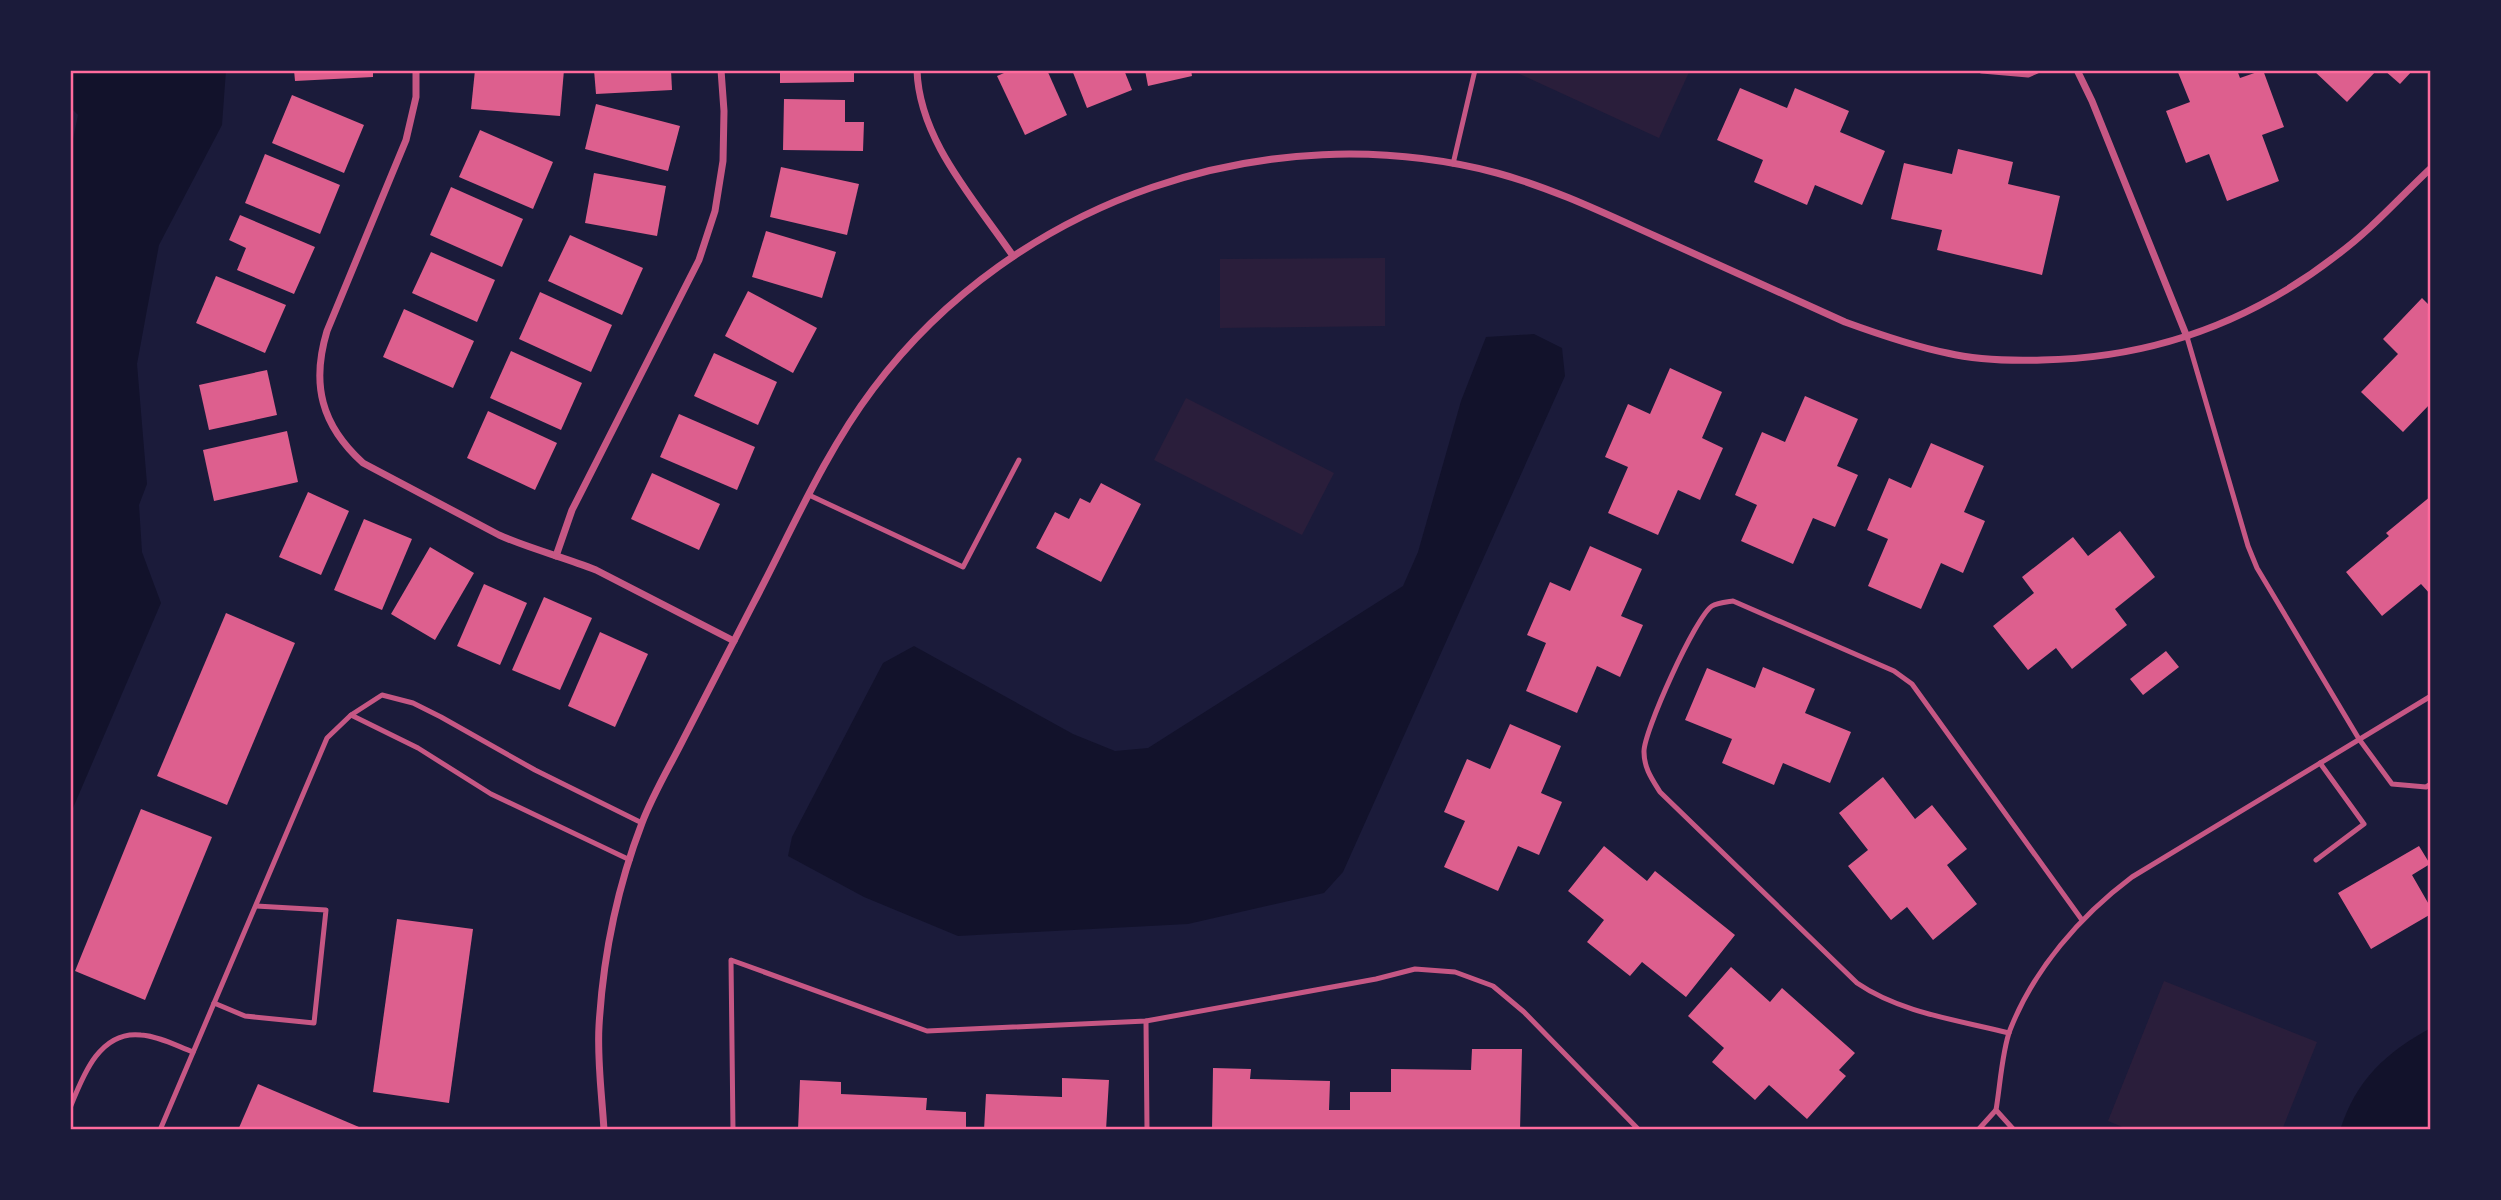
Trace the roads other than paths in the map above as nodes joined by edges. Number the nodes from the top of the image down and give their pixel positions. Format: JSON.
{"nodes":[{"id":1,"x":416,"y":70,"type":"edge"},
{"id":2,"x":721,"y":70,"type":"edge"},
{"id":3,"x":917,"y":70,"type":"edge"},
{"id":4,"x":1475,"y":70,"type":"edge"},
{"id":5,"x":1982,"y":70,"type":"edge"},
{"id":6,"x":2037,"y":70,"type":"edge"},
{"id":7,"x":2077,"y":70,"type":"edge"},
{"id":8,"x":1453,"y":164,"type":"junction"},
{"id":9,"x":2431,"y":169,"type":"edge"},
{"id":10,"x":1013,"y":256,"type":"junction"},
{"id":11,"x":2187,"y":337,"type":"junction"},
{"id":12,"x":1019,"y":460,"type":"dead end"},
{"id":13,"x":809,"y":495,"type":"junction"},
{"id":14,"x":556,"y":556,"type":"junction"},
{"id":15,"x":734,"y":641,"type":"junction"},
{"id":16,"x":2431,"y":696,"type":"edge"},
{"id":17,"x":351,"y":715,"type":"junction"},
{"id":18,"x":2359,"y":739,"type":"junction"},
{"id":19,"x":2320,"y":763,"type":"junction"},
{"id":20,"x":2431,"y":784,"type":"edge"},
{"id":21,"x":642,"y":823,"type":"junction"},
{"id":22,"x":630,"y":860,"type":"junction"},
{"id":23,"x":2316,"y":860,"type":"dead end"},
{"id":24,"x":256,"y":906,"type":"junction"},
{"id":25,"x":2082,"y":920,"type":"junction"},
{"id":26,"x":214,"y":1003,"type":"junction"},
{"id":27,"x":1146,"y":1021,"type":"junction"},
{"id":28,"x":2009,"y":1032,"type":"junction"},
{"id":29,"x":193,"y":1052,"type":"junction"},
{"id":30,"x":70,"y":1108,"type":"edge"},
{"id":31,"x":1996,"y":1110,"type":"junction"},
{"id":32,"x":160,"y":1130,"type":"edge"},
{"id":33,"x":604,"y":1130,"type":"edge"},
{"id":34,"x":733,"y":1130,"type":"edge"},
{"id":35,"x":1147,"y":1130,"type":"edge"},
{"id":36,"x":1639,"y":1130,"type":"edge"},
{"id":37,"x":1978,"y":1130,"type":"edge"},
{"id":38,"x":2014,"y":1130,"type":"edge"}],
"edges":[{"from":1,"to":14,"type":"street"},
{"from":2,"to":14,"type":"street"},
{"from":3,"to":10,"type":"street"},
{"from":4,"to":8,"type":"lane"},
{"from":5,"to":6,"type":"street"},
{"from":7,"to":11,"type":"street"},
{"from":8,"to":10,"type":"street"},
{"from":8,"to":11,"type":"street"},
{"from":9,"to":11,"type":"street"},
{"from":10,"to":13,"type":"street"},
{"from":11,"to":18,"type":"lane"},
{"from":12,"to":13,"type":"lane"},
{"from":13,"to":15,"type":"street"},
{"from":14,"to":15,"type":"street"},
{"from":15,"to":21,"type":"street"},
{"from":16,"to":18,"type":"lane"},
{"from":17,"to":21,"type":"lane"},
{"from":17,"to":22,"type":"lane"},
{"from":17,"to":24,"type":"lane"},
{"from":18,"to":19,"type":"lane"},
{"from":18,"to":20,"type":"lane"},
{"from":19,"to":23,"type":"lane"},
{"from":19,"to":25,"type":"lane"},
{"from":21,"to":22,"type":"street"},
{"from":22,"to":33,"type":"street"},
{"from":24,"to":26,"type":"lane"},
{"from":24,"to":26,"type":"lane"},
{"from":25,"to":28,"type":"lane"},
{"from":25,"to":28,"type":"lane"},
{"from":26,"to":29,"type":"lane"},
{"from":27,"to":34,"type":"lane"},
{"from":27,"to":35,"type":"lane"},
{"from":27,"to":36,"type":"lane"},
{"from":28,"to":31,"type":"lane"},
{"from":29,"to":30,"type":"lane"},
{"from":29,"to":32,"type":"lane"},
{"from":31,"to":37,"type":"lane"},
{"from":31,"to":38,"type":"lane"}]}
